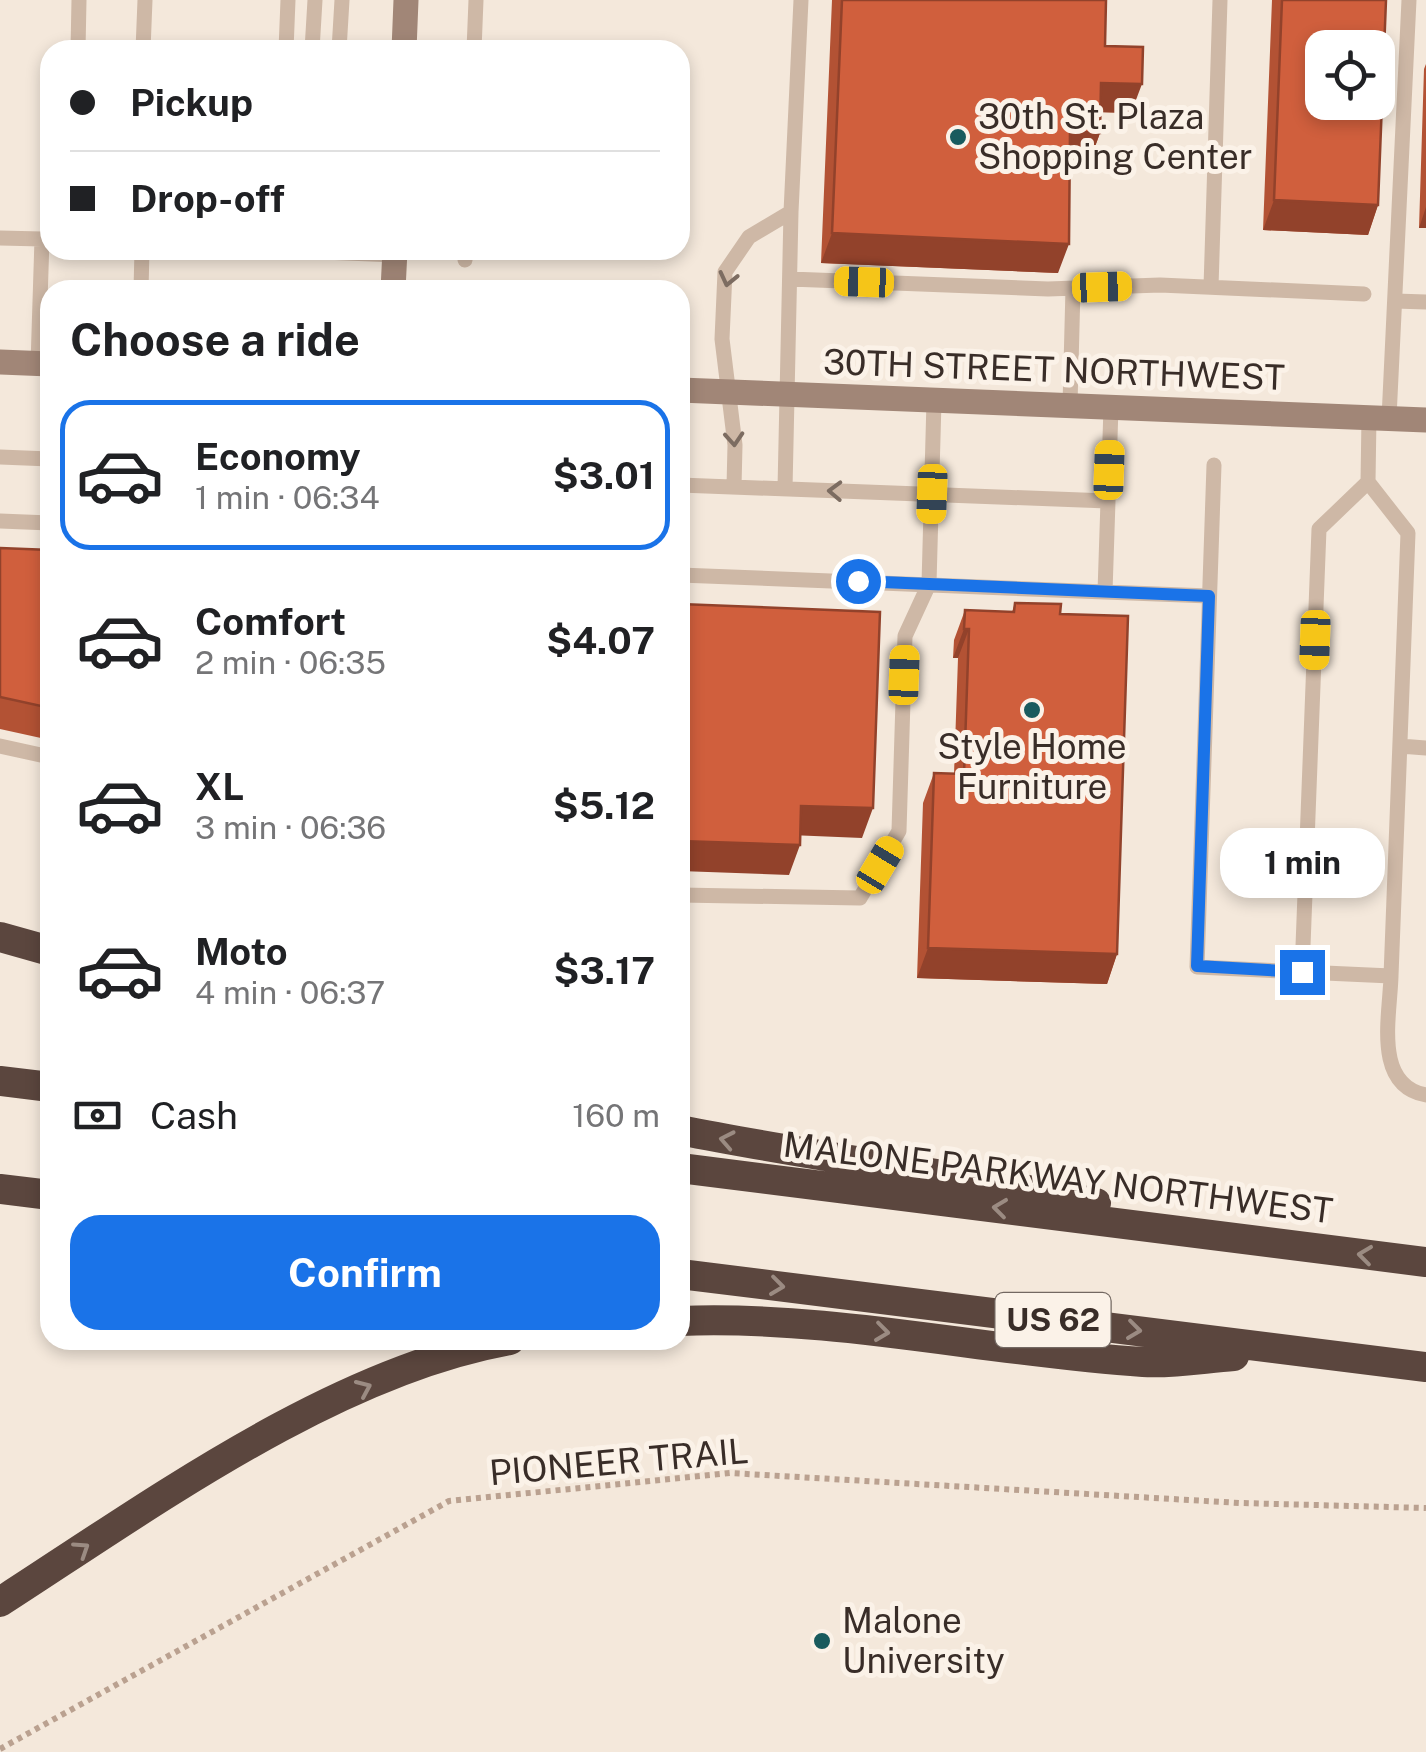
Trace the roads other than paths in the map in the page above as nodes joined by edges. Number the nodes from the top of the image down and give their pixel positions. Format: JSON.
{"nodes":[{"id":1,"x":79,"y":0,"type":"edge"},
{"id":2,"x":145,"y":0,"type":"edge"},
{"id":3,"x":288,"y":0,"type":"edge"},
{"id":4,"x":314,"y":0,"type":"edge"},
{"id":5,"x":342,"y":0,"type":"edge"},
{"id":6,"x":406,"y":0,"type":"edge"},
{"id":7,"x":476,"y":0,"type":"edge"},
{"id":8,"x":802,"y":0,"type":"edge"},
{"id":9,"x":1220,"y":0,"type":"edge"},
{"id":10,"x":1409,"y":0,"type":"edge"},
{"id":11,"x":78,"y":40,"type":"edge"},
{"id":12,"x":143,"y":40,"type":"edge"},
{"id":13,"x":286,"y":40,"type":"edge"},
{"id":14,"x":312,"y":40,"type":"edge"},
{"id":15,"x":340,"y":40,"type":"edge"},
{"id":16,"x":404,"y":40,"type":"edge"},
{"id":17,"x":474,"y":40,"type":"edge"},
{"id":18,"x":791,"y":212,"type":"junction"},
{"id":19,"x":0,"y":238,"type":"edge"},
{"id":20,"x":40,"y":239,"type":"edge"},
{"id":21,"x":790,"y":280,"type":"junction"},
{"id":22,"x":1211,"y":287,"type":"junction"},
{"id":23,"x":1073,"y":288,"type":"junction"},
{"id":24,"x":1364,"y":294,"type":"dead end"},
{"id":25,"x":1396,"y":301,"type":"junction"},
{"id":26,"x":1426,"y":302,"type":"edge"},
{"id":27,"x":0,"y":362,"type":"edge"},
{"id":28,"x":40,"y":364,"type":"edge"},
{"id":29,"x":690,"y":390,"type":"edge"},
{"id":30,"x":729,"y":392,"type":"junction"},
{"id":31,"x":789,"y":394,"type":"junction"},
{"id":32,"x":934,"y":401,"type":"junction"},
{"id":33,"x":1070,"y":405,"type":"junction"},
{"id":34,"x":1111,"y":407,"type":"junction"},
{"id":35,"x":1379,"y":418,"type":"junction"},
{"id":36,"x":1426,"y":420,"type":"edge"},
{"id":37,"x":0,"y":457,"type":"edge"},
{"id":38,"x":40,"y":459,"type":"edge"},
{"id":39,"x":1214,"y":465,"type":"dead end"},
{"id":40,"x":1368,"y":482,"type":"junction"},
{"id":41,"x":690,"y":485,"type":"edge"},
{"id":42,"x":734,"y":487,"type":"junction"},
{"id":43,"x":785,"y":489,"type":"junction"},
{"id":44,"x":932,"y":494,"type":"junction"},
{"id":45,"x":1108,"y":502,"type":"junction"},
{"id":46,"x":0,"y":521,"type":"edge"},
{"id":47,"x":40,"y":523,"type":"edge"},
{"id":48,"x":690,"y":575,"type":"edge"},
{"id":49,"x":929,"y":584,"type":"junction"},
{"id":50,"x":1106,"y":592,"type":"junction"},
{"id":51,"x":1209,"y":596,"type":"junction"},
{"id":52,"x":0,"y":746,"type":"edge"},
{"id":53,"x":1400,"y":746,"type":"junction"},
{"id":54,"x":1426,"y":748,"type":"edge"},
{"id":55,"x":40,"y":755,"type":"edge"},
{"id":56,"x":690,"y":895,"type":"edge"},
{"id":57,"x":0,"y":937,"type":"edge"},
{"id":58,"x":40,"y":949,"type":"edge"},
{"id":59,"x":1302,"y":972,"type":"junction"},
{"id":60,"x":1391,"y":976,"type":"junction"},
{"id":61,"x":0,"y":1081,"type":"edge"},
{"id":62,"x":40,"y":1086,"type":"edge"},
{"id":63,"x":1426,"y":1095,"type":"edge"},
{"id":64,"x":690,"y":1132,"type":"edge"},
{"id":65,"x":690,"y":1169,"type":"edge"},
{"id":66,"x":0,"y":1189,"type":"edge"},
{"id":67,"x":40,"y":1194,"type":"edge"},
{"id":68,"x":1304,"y":1247,"type":"junction"},
{"id":69,"x":1426,"y":1262,"type":"edge"},
{"id":70,"x":690,"y":1275,"type":"edge"},
{"id":71,"x":690,"y":1321,"type":"edge"},
{"id":72,"x":474,"y":1350,"type":"edge"},
{"id":73,"x":1300,"y":1351,"type":"junction"},
{"id":74,"x":1426,"y":1366,"type":"edge"},
{"id":75,"x":0,"y":1602,"type":"edge"}],
"edges":[{"from":1,"to":11,"type":"lane"},
{"from":2,"to":12,"type":"lane"},
{"from":3,"to":13,"type":"lane"},
{"from":4,"to":14,"type":"lane"},
{"from":5,"to":15,"type":"lane"},
{"from":6,"to":16,"type":"main road"},
{"from":7,"to":17,"type":"lane"},
{"from":8,"to":18,"type":"lane"},
{"from":9,"to":22,"type":"lane"},
{"from":10,"to":25,"type":"lane"},
{"from":18,"to":21,"type":"lane"},
{"from":18,"to":30,"type":"lane","one_way":true},
{"from":19,"to":20,"type":"lane"},
{"from":21,"to":23,"type":"lane"},
{"from":21,"to":31,"type":"lane"},
{"from":22,"to":23,"type":"lane"},
{"from":22,"to":24,"type":"lane"},
{"from":23,"to":33,"type":"lane"},
{"from":25,"to":26,"type":"lane"},
{"from":25,"to":35,"type":"lane"},
{"from":27,"to":28,"type":"main road"},
{"from":29,"to":30,"type":"main road","name":"30TH STREET NORTHWEST"},
{"from":30,"to":31,"type":"main road","name":"30TH STREET NORTHWEST"},
{"from":30,"to":42,"type":"lane","one_way":true},
{"from":31,"to":32,"type":"main road","name":"30TH STREET NORTHWEST"},
{"from":31,"to":43,"type":"lane"},
{"from":32,"to":33,"type":"main road","name":"30TH STREET NORTHWEST"},
{"from":32,"to":44,"type":"lane"},
{"from":33,"to":34,"type":"main road","name":"30TH STREET NORTHWEST"},
{"from":34,"to":35,"type":"main road","name":"30TH STREET NORTHWEST"},
{"from":34,"to":45,"type":"lane"},
{"from":35,"to":36,"type":"main road","name":"30TH STREET NORTHWEST"},
{"from":35,"to":40,"type":"lane"},
{"from":37,"to":38,"type":"lane"},
{"from":39,"to":51,"type":"lane"},
{"from":40,"to":53,"type":"lane"},
{"from":40,"to":59,"type":"lane"},
{"from":41,"to":42,"type":"lane"},
{"from":42,"to":43,"type":"lane"},
{"from":44,"to":43,"type":"lane","one_way":true},
{"from":44,"to":45,"type":"lane"},
{"from":44,"to":49,"type":"lane"},
{"from":45,"to":50,"type":"lane"},
{"from":46,"to":47,"type":"lane"},
{"from":48,"to":49,"type":"lane"},
{"from":49,"to":50,"type":"lane"},
{"from":49,"to":56,"type":"lane"},
{"from":50,"to":51,"type":"lane"},
{"from":51,"to":59,"type":"lane"},
{"from":52,"to":55,"type":"lane"},
{"from":53,"to":54,"type":"lane"},
{"from":53,"to":60,"type":"lane"},
{"from":57,"to":58,"type":"highway"},
{"from":59,"to":60,"type":"lane"},
{"from":60,"to":63,"type":"lane"},
{"from":61,"to":62,"type":"highway"},
{"from":68,"to":64,"type":"highway","one_way":true},
{"from":68,"to":65,"type":"highway","name":"MALONE PARKWAY NORTHWEST","one_way":true},
{"from":66,"to":67,"type":"highway"},
{"from":69,"to":68,"type":"highway","name":"MALONE PARKWAY NORTHWEST","one_way":true},
{"from":70,"to":73,"type":"highway","number":"US 62","one_way":true},
{"from":71,"to":73,"type":"highway","one_way":true},
{"from":75,"to":72,"type":"highway","one_way":true},
{"from":73,"to":74,"type":"highway","number":"US 62"}]}
